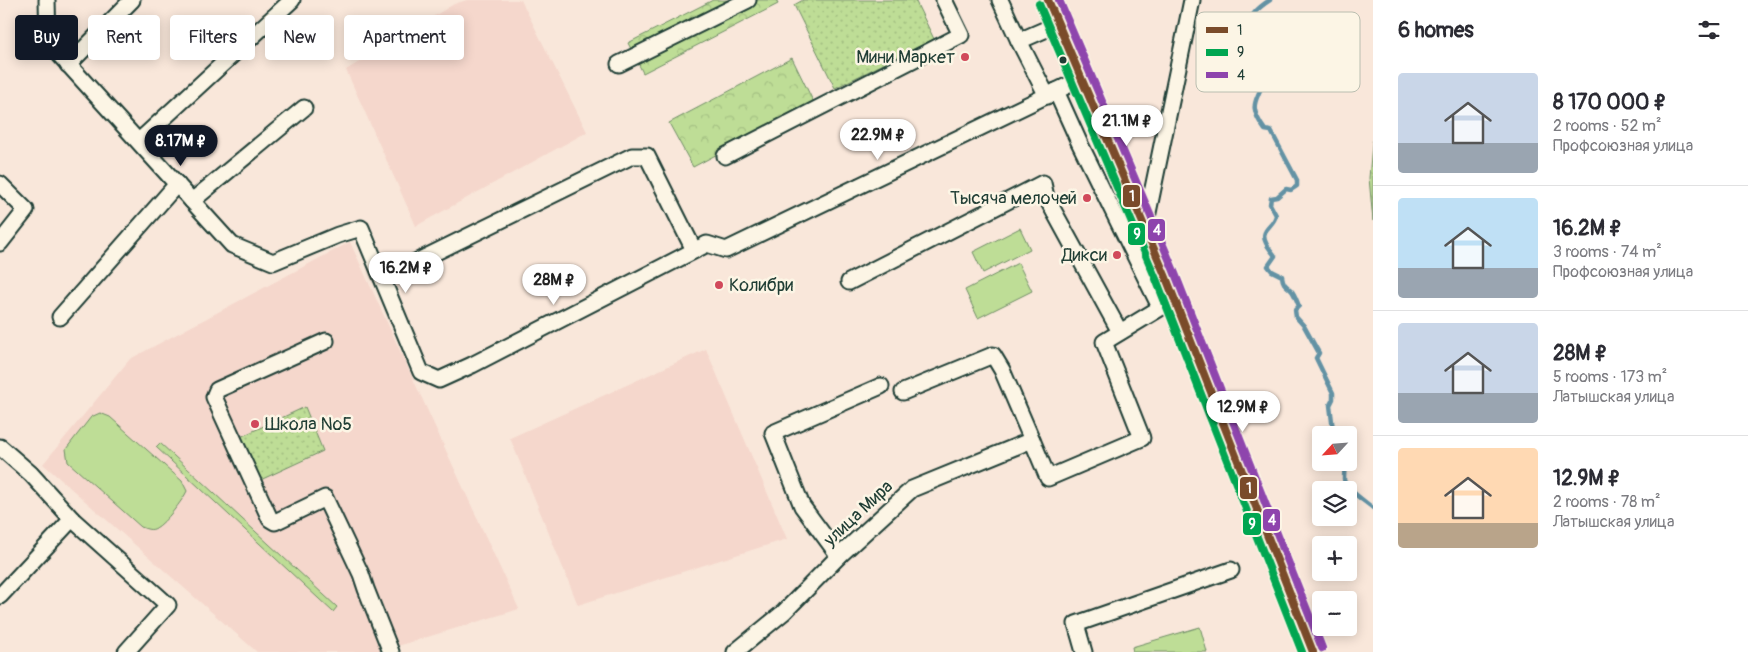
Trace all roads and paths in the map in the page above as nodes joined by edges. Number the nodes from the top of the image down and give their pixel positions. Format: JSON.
{"nodes":[{"id":1,"x":47,"y":0,"type":"edge"},
{"id":2,"x":132,"y":0,"type":"edge"},
{"id":3,"x":292,"y":0,"type":"edge"},
{"id":4,"x":748,"y":0,"type":"edge"},
{"id":5,"x":944,"y":0,"type":"edge"},
{"id":6,"x":1000,"y":0,"type":"edge"},
{"id":7,"x":1048,"y":0,"type":"edge"},
{"id":8,"x":1192,"y":0,"type":"edge"},
{"id":9,"x":1058,"y":24,"type":"junction"},
{"id":10,"x":1019,"y":41,"type":"junction"},
{"id":11,"x":619,"y":64,"type":"dead end"},
{"id":12,"x":68,"y":65,"type":"junction"},
{"id":13,"x":1081,"y":79,"type":"junction"},
{"id":14,"x":1051,"y":94,"type":"junction"},
{"id":15,"x":304,"y":108,"type":"dead end"},
{"id":16,"x":139,"y":141,"type":"junction"},
{"id":17,"x":725,"y":156,"type":"dead end"},
{"id":18,"x":0,"y":184,"type":"edge"},
{"id":19,"x":177,"y":184,"type":"junction"},
{"id":20,"x":192,"y":201,"type":"junction"},
{"id":21,"x":1145,"y":226,"type":"junction"},
{"id":22,"x":0,"y":243,"type":"edge"},
{"id":23,"x":694,"y":250,"type":"junction"},
{"id":24,"x":383,"y":278,"type":"junction"},
{"id":25,"x":850,"y":282,"type":"dead end"},
{"id":26,"x":1175,"y":299,"type":"junction"},
{"id":27,"x":1160,"y":307,"type":"junction"},
{"id":28,"x":60,"y":317,"type":"dead end"},
{"id":29,"x":1120,"y":332,"type":"junction"},
{"id":30,"x":326,"y":341,"type":"dead end"},
{"id":31,"x":881,"y":386,"type":"dead end"},
{"id":32,"x":903,"y":392,"type":"dead end"},
{"id":33,"x":1032,"y":440,"type":"junction"},
{"id":34,"x":0,"y":447,"type":"edge"},
{"id":35,"x":72,"y":519,"type":"junction"},
{"id":36,"x":839,"y":556,"type":"junction"},
{"id":37,"x":1231,"y":570,"type":"dead end"},
{"id":38,"x":0,"y":596,"type":"edge"},
{"id":39,"x":126,"y":652,"type":"edge"},
{"id":40,"x":391,"y":652,"type":"edge"},
{"id":41,"x":735,"y":652,"type":"edge"},
{"id":42,"x":1084,"y":652,"type":"edge"},
{"id":43,"x":1313,"y":652,"type":"edge"}],
"edges":[{"from":1,"to":12,"type":"street"},
{"from":2,"to":12,"type":"street"},
{"from":3,"to":16,"type":"street"},
{"from":4,"to":11,"type":"street"},
{"from":5,"to":17,"type":"street"},
{"from":6,"to":10,"type":"street"},
{"from":7,"to":9,"type":"street"},
{"from":8,"to":21,"type":"street"},
{"from":9,"to":10,"type":"street"},
{"from":9,"to":13,"type":"street"},
{"from":10,"to":14,"type":"street"},
{"from":12,"to":16,"type":"street"},
{"from":13,"to":14,"type":"street"},
{"from":13,"to":21,"type":"street"},
{"from":14,"to":23,"type":"street"},
{"from":14,"to":27,"type":"street"},
{"from":15,"to":20,"type":"street"},
{"from":16,"to":19,"type":"street"},
{"from":18,"to":22,"type":"street"},
{"from":19,"to":20,"type":"street"},
{"from":19,"to":28,"type":"street"},
{"from":20,"to":24,"type":"street"},
{"from":21,"to":26,"type":"street"},
{"from":23,"to":24,"type":"street"},
{"from":23,"to":24,"type":"street"},
{"from":25,"to":29,"type":"street"},
{"from":26,"to":27,"type":"street"},
{"from":26,"to":43,"type":"street"},
{"from":27,"to":29,"type":"street"},
{"from":29,"to":33,"type":"street"},
{"from":30,"to":40,"type":"street"},
{"from":31,"to":36,"type":"street"},
{"from":32,"to":33,"type":"street"},
{"from":33,"to":36,"type":"street","name":"улица Мира"},
{"from":34,"to":35,"type":"street"},
{"from":35,"to":38,"type":"street"},
{"from":35,"to":39,"type":"street"},
{"from":36,"to":41,"type":"street","name":"улица Мира"},
{"from":37,"to":42,"type":"street"}]}
